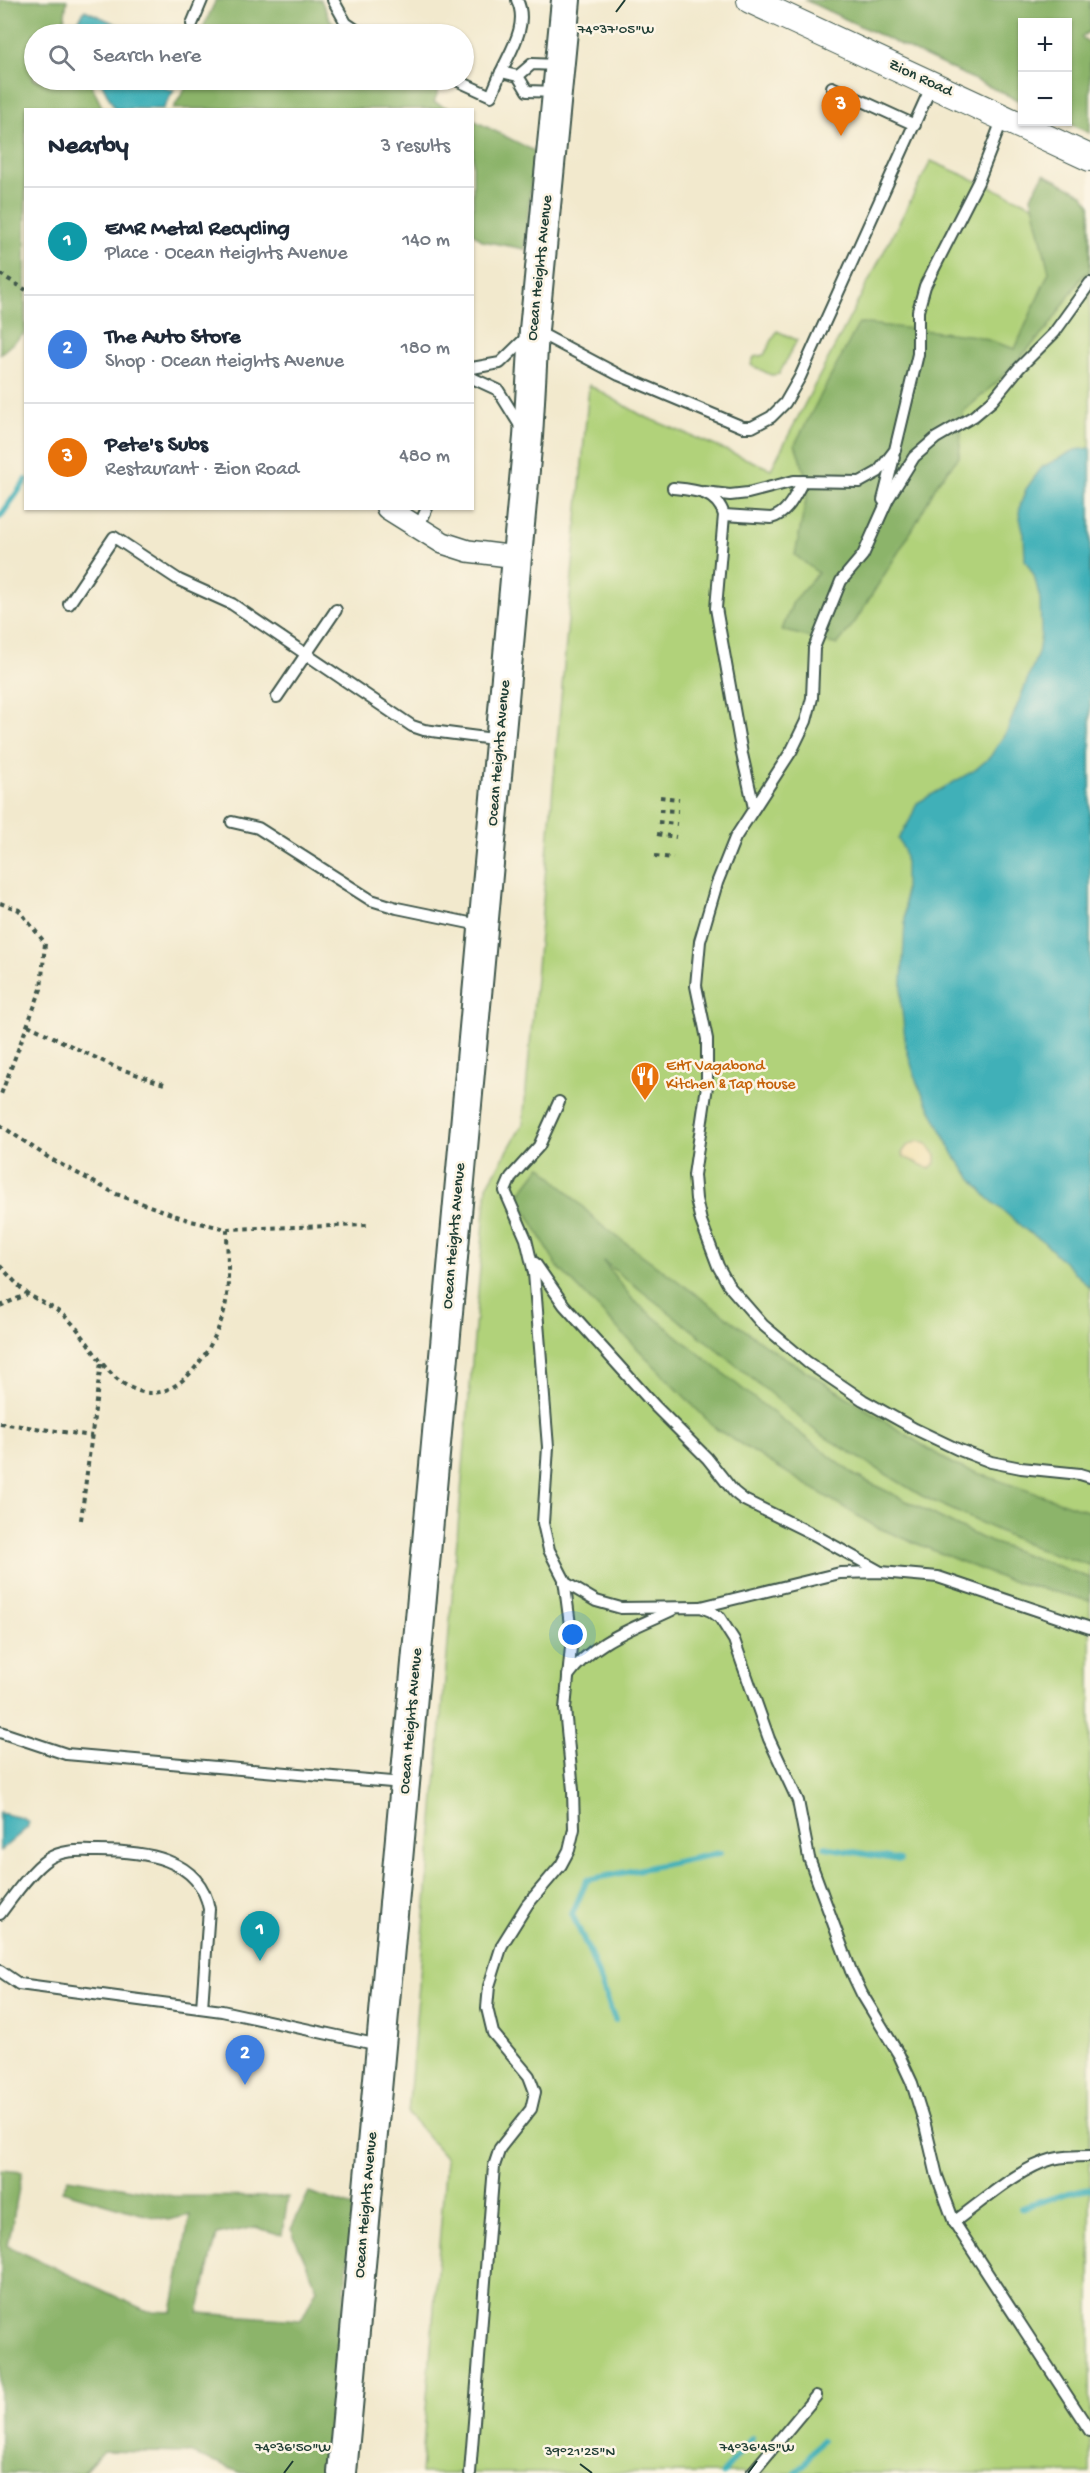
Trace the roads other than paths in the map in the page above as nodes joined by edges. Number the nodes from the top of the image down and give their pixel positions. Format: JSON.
{"nodes":[{"id":1,"x":202,"y":0,"type":"edge"},
{"id":2,"x":333,"y":0,"type":"edge"},
{"id":3,"x":517,"y":0,"type":"edge"},
{"id":4,"x":566,"y":0,"type":"edge"},
{"id":5,"x":750,"y":0,"type":"edge"},
{"id":6,"x":192,"y":24,"type":"dead end"},
{"id":7,"x":347,"y":24,"type":"edge"},
{"id":8,"x":501,"y":72,"type":"junction"},
{"id":9,"x":518,"y":76,"type":"junction"},
{"id":10,"x":560,"y":79,"type":"junction"},
{"id":11,"x":933,"y":84,"type":"junction"},
{"id":12,"x":832,"y":87,"type":"dead end"},
{"id":13,"x":474,"y":88,"type":"edge"},
{"id":14,"x":1004,"y":118,"type":"junction"},
{"id":15,"x":915,"y":125,"type":"junction"},
{"id":16,"x":1090,"y":158,"type":"edge"},
{"id":17,"x":1090,"y":283,"type":"edge"},
{"id":18,"x":534,"y":330,"type":"junction"},
{"id":19,"x":474,"y":368,"type":"edge"},
{"id":20,"x":474,"y":379,"type":"edge"},
{"id":21,"x":528,"y":437,"type":"junction"},
{"id":22,"x":895,"y":450,"type":"junction"},
{"id":23,"x":803,"y":481,"type":"junction"},
{"id":24,"x":673,"y":488,"type":"dead end"},
{"id":25,"x":704,"y":492,"type":"junction"},
{"id":26,"x":390,"y":510,"type":"edge"},
{"id":27,"x":426,"y":510,"type":"edge"},
{"id":28,"x":724,"y":515,"type":"junction"},
{"id":29,"x":879,"y":517,"type":"junction"},
{"id":30,"x":418,"y":528,"type":"junction"},
{"id":31,"x":518,"y":557,"type":"junction"},
{"id":32,"x":69,"y":604,"type":"dead end"},
{"id":33,"x":336,"y":610,"type":"dead end"},
{"id":34,"x":305,"y":654,"type":"junction"},
{"id":35,"x":277,"y":697,"type":"dead end"},
{"id":36,"x":501,"y":740,"type":"junction"},
{"id":37,"x":754,"y":808,"type":"junction"},
{"id":38,"x":231,"y":822,"type":"dead end"},
{"id":39,"x":484,"y":926,"type":"junction"},
{"id":40,"x":559,"y":1102,"type":"dead end"},
{"id":41,"x":531,"y":1258,"type":"junction"},
{"id":42,"x":1090,"y":1477,"type":"edge"},
{"id":43,"x":881,"y":1572,"type":"junction"},
{"id":44,"x":564,"y":1582,"type":"junction"},
{"id":45,"x":678,"y":1607,"type":"junction"},
{"id":46,"x":701,"y":1607,"type":"junction"},
{"id":47,"x":1090,"y":1628,"type":"edge"},
{"id":48,"x":567,"y":1676,"type":"junction"},
{"id":49,"x":0,"y":1732,"type":"edge"},
{"id":50,"x":406,"y":1784,"type":"junction"},
{"id":51,"x":0,"y":1914,"type":"edge"},
{"id":52,"x":0,"y":1971,"type":"edge"},
{"id":53,"x":202,"y":2008,"type":"junction"},
{"id":54,"x":382,"y":2046,"type":"junction"},
{"id":55,"x":1090,"y":2156,"type":"edge"},
{"id":56,"x":954,"y":2222,"type":"junction"},
{"id":57,"x":816,"y":2396,"type":"dead end"},
{"id":58,"x":1090,"y":2431,"type":"edge"},
{"id":59,"x":342,"y":2473,"type":"edge"},
{"id":60,"x":470,"y":2473,"type":"edge"},
{"id":61,"x":752,"y":2473,"type":"edge"}],
"edges":[{"from":1,"to":6,"type":"lane"},
{"from":2,"to":7,"type":"lane"},
{"from":3,"to":8,"type":"lane"},
{"from":4,"to":10,"type":"main road","name":"Ocean Heights Avenue"},
{"from":5,"to":11,"type":"street","name":"Zion Road"},
{"from":8,"to":9,"type":"lane"},
{"from":8,"to":13,"type":"lane"},
{"from":9,"to":10,"type":"lane"},
{"from":9,"to":10,"type":"lane"},
{"from":10,"to":18,"type":"main road","name":"Ocean Heights Avenue"},
{"from":11,"to":14,"type":"street","name":"Zion Road"},
{"from":11,"to":15,"type":"lane"},
{"from":12,"to":15,"type":"lane"},
{"from":14,"to":16,"type":"street","name":"Zion Road"},
{"from":14,"to":22,"type":"lane"},
{"from":15,"to":18,"type":"lane"},
{"from":17,"to":29,"type":"lane"},
{"from":18,"to":19,"type":"lane"},
{"from":18,"to":21,"type":"main road","name":"Ocean Heights Avenue"},
{"from":20,"to":21,"type":"lane"},
{"from":21,"to":31,"type":"main road","name":"Ocean Heights Avenue"},
{"from":22,"to":23,"type":"lane"},
{"from":22,"to":29,"type":"lane"},
{"from":23,"to":25,"type":"lane"},
{"from":23,"to":28,"type":"lane"},
{"from":24,"to":25,"type":"lane"},
{"from":25,"to":28,"type":"lane"},
{"from":26,"to":30,"type":"street"},
{"from":27,"to":30,"type":"lane"},
{"from":28,"to":37,"type":"lane"},
{"from":29,"to":37,"type":"lane"},
{"from":30,"to":31,"type":"street"},
{"from":31,"to":36,"type":"main road","name":"Ocean Heights Avenue"},
{"from":32,"to":34,"type":"lane"},
{"from":33,"to":34,"type":"lane"},
{"from":34,"to":35,"type":"lane"},
{"from":34,"to":36,"type":"lane"},
{"from":36,"to":39,"type":"main road","name":"Ocean Heights Avenue"},
{"from":37,"to":42,"type":"lane"},
{"from":38,"to":39,"type":"lane"},
{"from":39,"to":50,"type":"main road","name":"Ocean Heights Avenue"},
{"from":40,"to":41,"type":"lane"},
{"from":41,"to":43,"type":"lane"},
{"from":41,"to":44,"type":"lane"},
{"from":43,"to":46,"type":"lane"},
{"from":43,"to":47,"type":"lane"},
{"from":44,"to":45,"type":"lane"},
{"from":44,"to":48,"type":"lane"},
{"from":45,"to":46,"type":"lane"},
{"from":45,"to":48,"type":"lane"},
{"from":46,"to":56,"type":"lane"},
{"from":48,"to":60,"type":"lane"},
{"from":49,"to":50,"type":"lane"},
{"from":50,"to":54,"type":"main road","name":"Ocean Heights Avenue"},
{"from":51,"to":53,"type":"lane"},
{"from":52,"to":53,"type":"lane"},
{"from":53,"to":54,"type":"lane"},
{"from":54,"to":59,"type":"main road","name":"Ocean Heights Avenue"},
{"from":55,"to":56,"type":"lane"},
{"from":56,"to":58,"type":"lane"},
{"from":57,"to":61,"type":"lane"}]}
